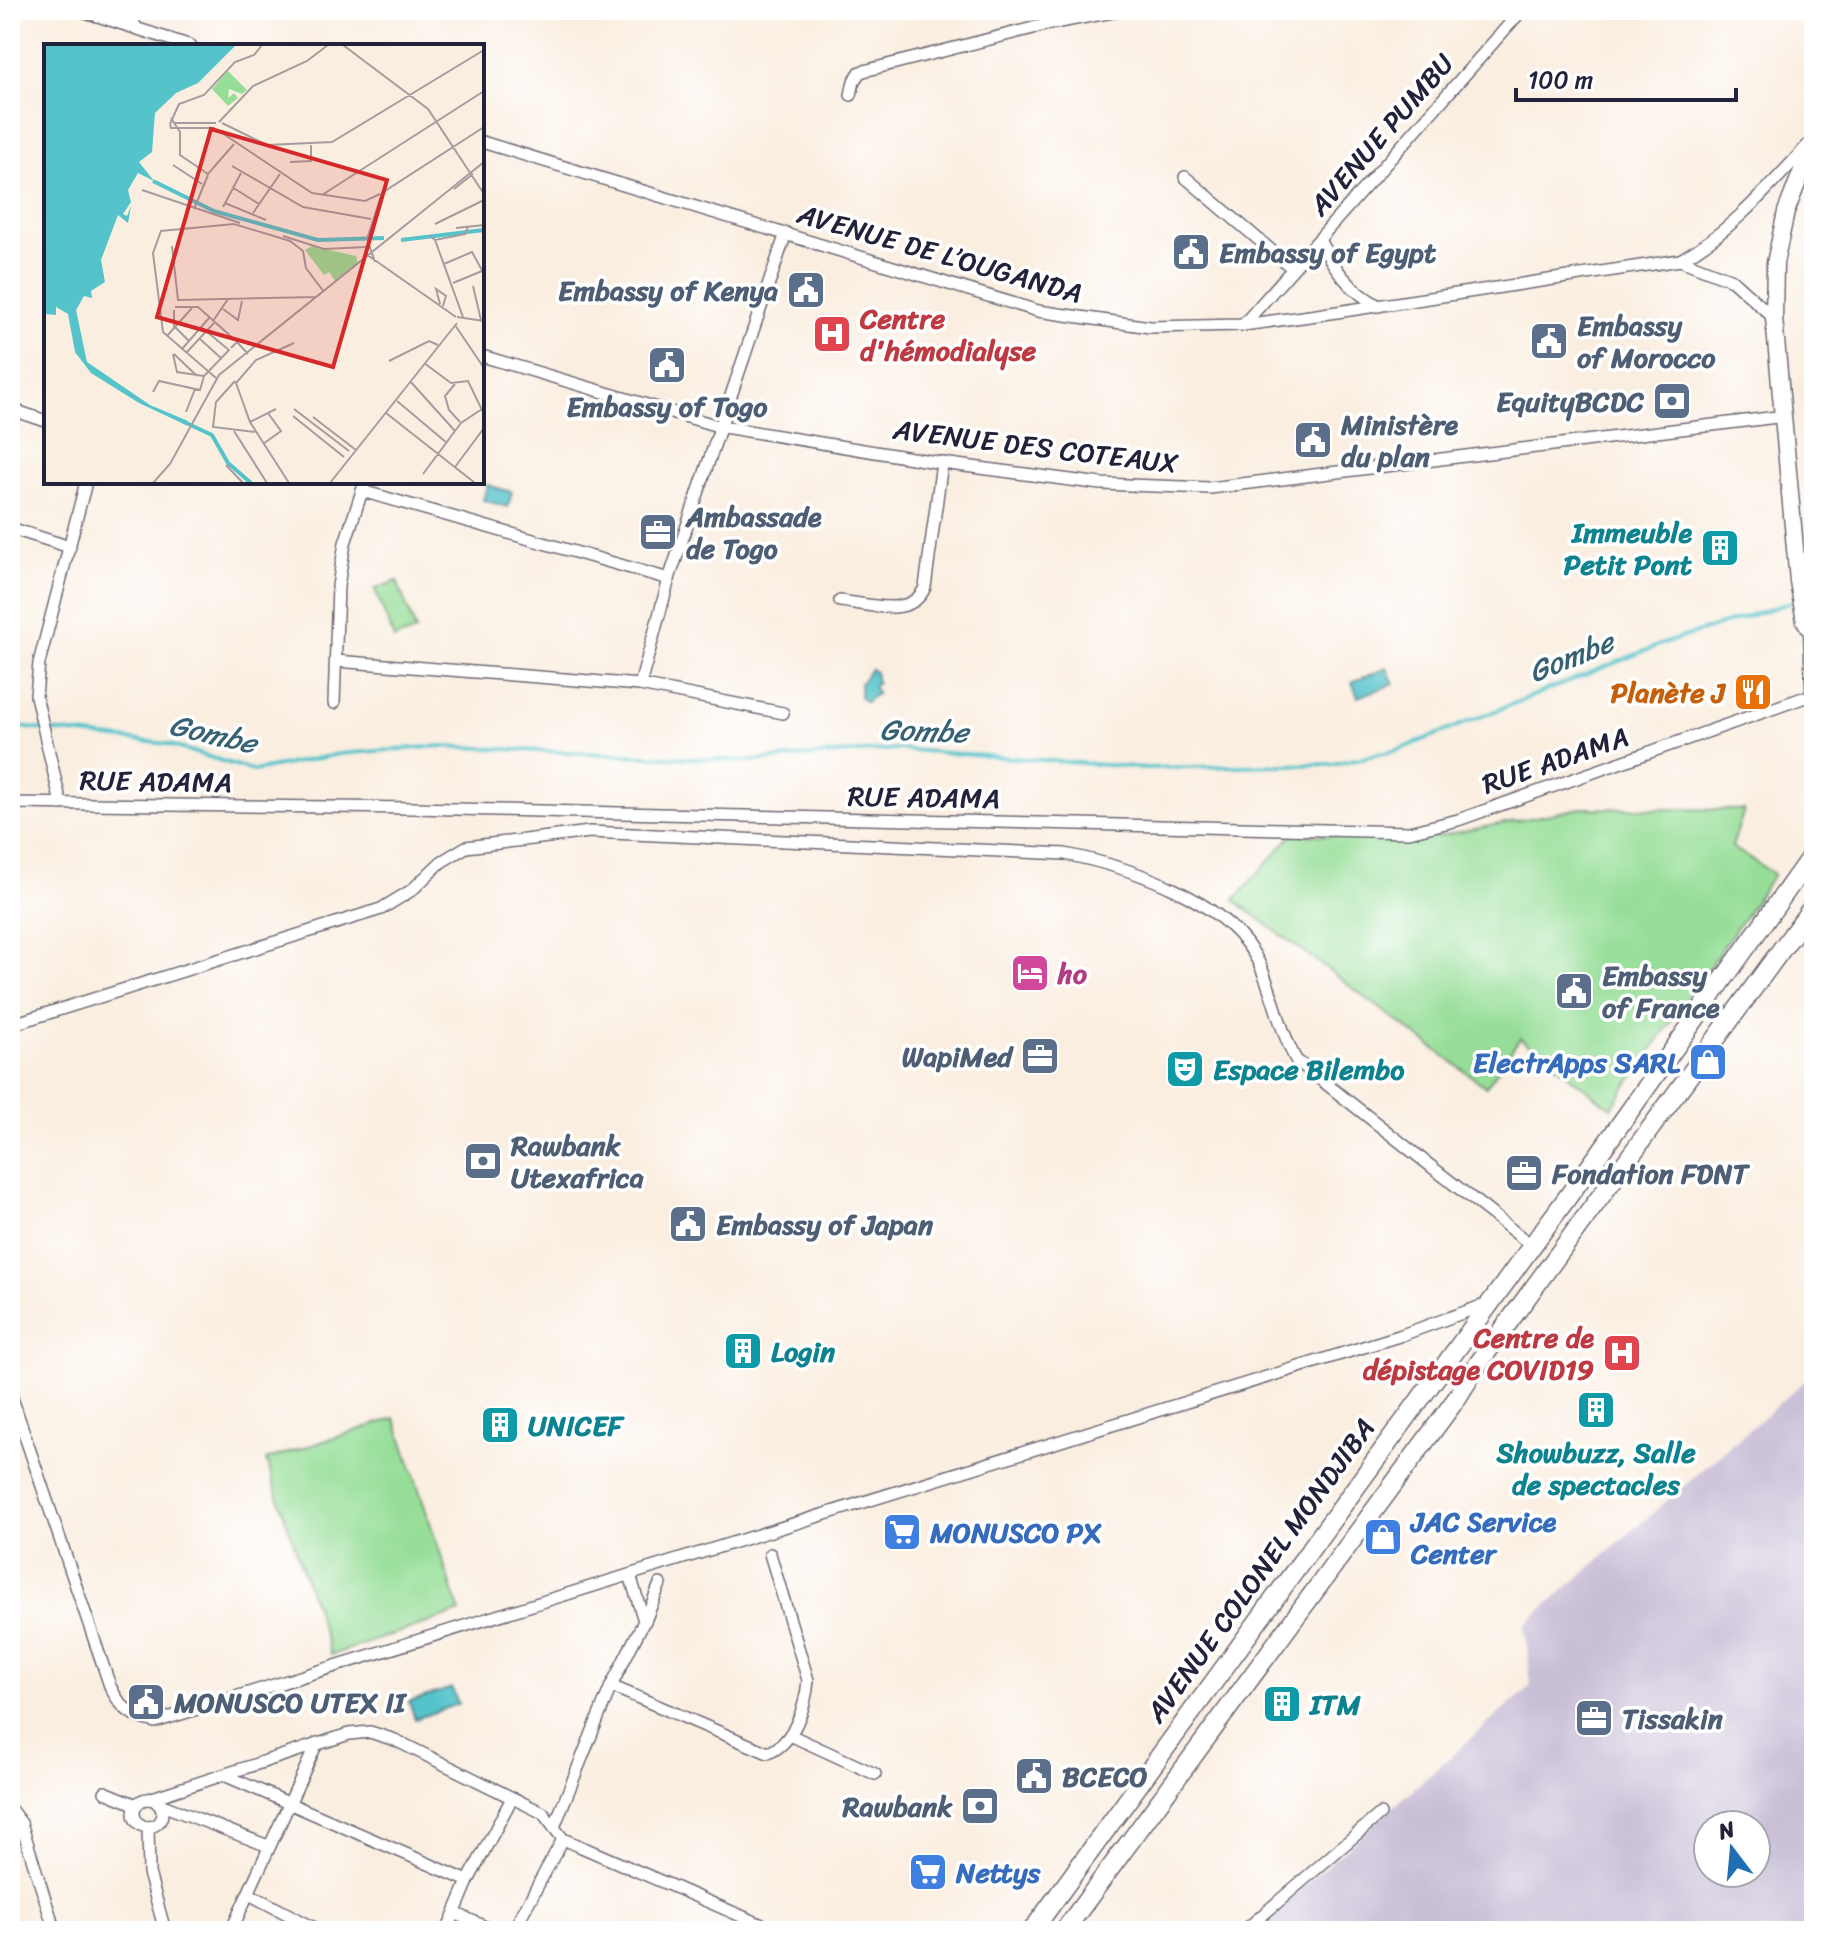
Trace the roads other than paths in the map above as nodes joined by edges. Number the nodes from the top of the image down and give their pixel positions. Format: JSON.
{"nodes":[{"id":1,"x":79,"y":10,"type":"edge"},
{"id":2,"x":129,"y":10,"type":"edge"},
{"id":3,"x":1046,"y":10,"type":"edge"},
{"id":4,"x":1123,"y":10,"type":"edge"},
{"id":5,"x":1522,"y":10,"type":"edge"},
{"id":6,"x":1049,"y":24,"type":"junction"},
{"id":7,"x":136,"y":28,"type":"junction"},
{"id":8,"x":185,"y":44,"type":"edge"},
{"id":9,"x":851,"y":95,"type":"dead end"},
{"id":10,"x":1814,"y":139,"type":"edge"},
{"id":11,"x":484,"y":143,"type":"edge"},
{"id":12,"x":1185,"y":177,"type":"dead end"},
{"id":13,"x":786,"y":233,"type":"junction"},
{"id":14,"x":1319,"y":240,"type":"junction"},
{"id":15,"x":1680,"y":260,"type":"junction"},
{"id":16,"x":1292,"y":268,"type":"junction"},
{"id":17,"x":1380,"y":307,"type":"junction"},
{"id":18,"x":1774,"y":318,"type":"junction"},
{"id":19,"x":1243,"y":325,"type":"junction"},
{"id":20,"x":484,"y":357,"type":"edge"},
{"id":21,"x":10,"y":409,"type":"edge"},
{"id":22,"x":1785,"y":416,"type":"junction"},
{"id":23,"x":44,"y":420,"type":"edge"},
{"id":24,"x":718,"y":426,"type":"junction"},
{"id":25,"x":942,"y":463,"type":"junction"},
{"id":26,"x":86,"y":484,"type":"edge"},
{"id":27,"x":363,"y":487,"type":"edge"},
{"id":28,"x":10,"y":528,"type":"edge"},
{"id":29,"x":70,"y":547,"type":"junction"},
{"id":30,"x":669,"y":579,"type":"junction"},
{"id":31,"x":840,"y":601,"type":"dead end"},
{"id":32,"x":1810,"y":629,"type":"edge"},
{"id":33,"x":336,"y":661,"type":"junction"},
{"id":34,"x":640,"y":685,"type":"junction"},
{"id":35,"x":1814,"y":691,"type":"edge"},
{"id":36,"x":334,"y":703,"type":"dead end"},
{"id":37,"x":783,"y":713,"type":"dead end"},
{"id":38,"x":10,"y":803,"type":"edge"},
{"id":39,"x":61,"y":804,"type":"junction"},
{"id":40,"x":1814,"y":852,"type":"edge"},
{"id":41,"x":1814,"y":863,"type":"edge"},
{"id":42,"x":1814,"y":893,"type":"edge"},
{"id":43,"x":1814,"y":905,"type":"edge"},
{"id":44,"x":10,"y":1025,"type":"edge"},
{"id":45,"x":1599,"y":1154,"type":"junction"},
{"id":46,"x":1619,"y":1170,"type":"junction"},
{"id":47,"x":1531,"y":1245,"type":"junction"},
{"id":48,"x":1488,"y":1304,"type":"junction"},
{"id":49,"x":1510,"y":1320,"type":"junction"},
{"id":50,"x":10,"y":1392,"type":"edge"},
{"id":51,"x":770,"y":1554,"type":"dead end"},
{"id":52,"x":630,"y":1575,"type":"junction"},
{"id":53,"x":660,"y":1584,"type":"dead end"},
{"id":54,"x":644,"y":1621,"type":"junction"},
{"id":55,"x":611,"y":1686,"type":"junction"},
{"id":56,"x":790,"y":1735,"type":"junction"},
{"id":57,"x":317,"y":1743,"type":"junction"},
{"id":58,"x":875,"y":1774,"type":"dead end"},
{"id":59,"x":224,"y":1775,"type":"junction"},
{"id":60,"x":105,"y":1792,"type":"dead end"},
{"id":61,"x":512,"y":1798,"type":"junction"},
{"id":62,"x":153,"y":1801,"type":"junction"},
{"id":63,"x":290,"y":1803,"type":"junction"},
{"id":64,"x":137,"y":1805,"type":"junction"},
{"id":65,"x":10,"y":1809,"type":"edge"},
{"id":66,"x":1380,"y":1814,"type":"dead end"},
{"id":67,"x":148,"y":1827,"type":"junction"},
{"id":68,"x":554,"y":1827,"type":"junction"},
{"id":69,"x":563,"y":1839,"type":"junction"},
{"id":70,"x":268,"y":1846,"type":"junction"},
{"id":71,"x":1089,"y":1854,"type":"junction"},
{"id":72,"x":1110,"y":1869,"type":"junction"},
{"id":73,"x":468,"y":1881,"type":"junction"},
{"id":74,"x":249,"y":1894,"type":"junction"},
{"id":75,"x":455,"y":1913,"type":"junction"},
{"id":76,"x":55,"y":1931,"type":"edge"},
{"id":77,"x":165,"y":1931,"type":"edge"},
{"id":78,"x":231,"y":1931,"type":"edge"},
{"id":79,"x":320,"y":1931,"type":"edge"},
{"id":80,"x":447,"y":1931,"type":"edge"},
{"id":81,"x":494,"y":1931,"type":"edge"},
{"id":82,"x":513,"y":1931,"type":"edge"},
{"id":83,"x":776,"y":1931,"type":"edge"},
{"id":84,"x":1032,"y":1931,"type":"edge"},
{"id":85,"x":1064,"y":1931,"type":"edge"},
{"id":86,"x":1244,"y":1931,"type":"edge"}],
"edges":[{"from":1,"to":7,"type":"street"},
{"from":2,"to":7,"type":"street"},
{"from":3,"to":6,"type":"street"},
{"from":4,"to":6,"type":"street"},
{"from":5,"to":14,"type":"street","name":"AVENUE PUMBU"},
{"from":6,"to":9,"type":"street"},
{"from":7,"to":8,"type":"street"},
{"from":10,"to":15,"type":"street","name":"AVENUE DE L’OUGANDA"},
{"from":10,"to":18,"type":"main road"},
{"from":11,"to":13,"type":"street","name":"AVENUE DE L’OUGANDA"},
{"from":12,"to":16,"type":"street"},
{"from":13,"to":19,"type":"street","name":"AVENUE DE L’OUGANDA"},
{"from":13,"to":24,"type":"street"},
{"from":14,"to":16,"type":"street","name":"AVENUE PUMBU"},
{"from":14,"to":17,"type":"street"},
{"from":15,"to":17,"type":"street","name":"AVENUE DE L’OUGANDA"},
{"from":15,"to":18,"type":"street","name":"AVENUE DE L’OUGANDA"},
{"from":16,"to":19,"type":"street","name":"AVENUE PUMBU"},
{"from":17,"to":19,"type":"street","name":"AVENUE DE L’OUGANDA"},
{"from":18,"to":22,"type":"main road"},
{"from":20,"to":24,"type":"street","name":"AVENUE DES COTEAUX"},
{"from":21,"to":23,"type":"street"},
{"from":22,"to":25,"type":"street","name":"AVENUE DES COTEAUX"},
{"from":22,"to":32,"type":"main road"},
{"from":24,"to":25,"type":"street","name":"AVENUE DES COTEAUX"},
{"from":24,"to":30,"type":"street"},
{"from":25,"to":31,"type":"street"},
{"from":26,"to":29,"type":"street"},
{"from":27,"to":30,"type":"street"},
{"from":27,"to":33,"type":"street"},
{"from":28,"to":29,"type":"street"},
{"from":29,"to":39,"type":"street"},
{"from":30,"to":34,"type":"street"},
{"from":32,"to":35,"type":"main road"},
{"from":33,"to":34,"type":"street"},
{"from":33,"to":36,"type":"street"},
{"from":34,"to":37,"type":"street"},
{"from":35,"to":39,"type":"street","name":"RUE ADAMA"},
{"from":38,"to":39,"type":"street","name":"RUE ADAMA"},
{"from":40,"to":45,"type":"main road","name":"AVENUE COLONEL MONDJIBA"},
{"from":41,"to":45,"type":"main road"},
{"from":42,"to":46,"type":"main road"},
{"from":43,"to":46,"type":"main road","name":"AVENUE COLONEL MONDJIBA"},
{"from":44,"to":47,"type":"street"},
{"from":45,"to":47,"type":"main road","name":"AVENUE COLONEL MONDJIBA"},
{"from":46,"to":49,"type":"main road","name":"AVENUE COLONEL MONDJIBA"},
{"from":47,"to":48,"type":"main road","name":"AVENUE COLONEL MONDJIBA"},
{"from":48,"to":49,"type":"main road"},
{"from":48,"to":52,"type":"street"},
{"from":48,"to":71,"type":"main road","name":"AVENUE COLONEL MONDJIBA"},
{"from":49,"to":72,"type":"main road","name":"AVENUE COLONEL MONDJIBA"},
{"from":50,"to":52,"type":"street"},
{"from":51,"to":56,"type":"street"},
{"from":52,"to":54,"type":"street"},
{"from":53,"to":54,"type":"street"},
{"from":54,"to":55,"type":"street"},
{"from":55,"to":56,"type":"street"},
{"from":55,"to":68,"type":"street"},
{"from":56,"to":58,"type":"street"},
{"from":57,"to":59,"type":"street"},
{"from":57,"to":61,"type":"street"},
{"from":57,"to":63,"type":"street"},
{"from":59,"to":62,"type":"street"},
{"from":59,"to":63,"type":"street"},
{"from":60,"to":64,"type":"street"},
{"from":61,"to":68,"type":"street"},
{"from":61,"to":73,"type":"street"},
{"from":62,"to":64,"type":"street"},
{"from":62,"to":67,"type":"street"},
{"from":62,"to":70,"type":"street"},
{"from":63,"to":70,"type":"street"},
{"from":63,"to":73,"type":"street"},
{"from":64,"to":67,"type":"street"},
{"from":65,"to":76,"type":"street"},
{"from":66,"to":86,"type":"street"},
{"from":67,"to":77,"type":"street"},
{"from":68,"to":69,"type":"street"},
{"from":69,"to":82,"type":"street"},
{"from":69,"to":83,"type":"street"},
{"from":70,"to":74,"type":"street"},
{"from":71,"to":72,"type":"main road"},
{"from":71,"to":84,"type":"main road","name":"AVENUE COLONEL MONDJIBA"},
{"from":72,"to":85,"type":"main road","name":"AVENUE COLONEL MONDJIBA"},
{"from":73,"to":75,"type":"street"},
{"from":74,"to":78,"type":"street"},
{"from":74,"to":79,"type":"street"},
{"from":75,"to":80,"type":"street"},
{"from":75,"to":81,"type":"street"}]}
